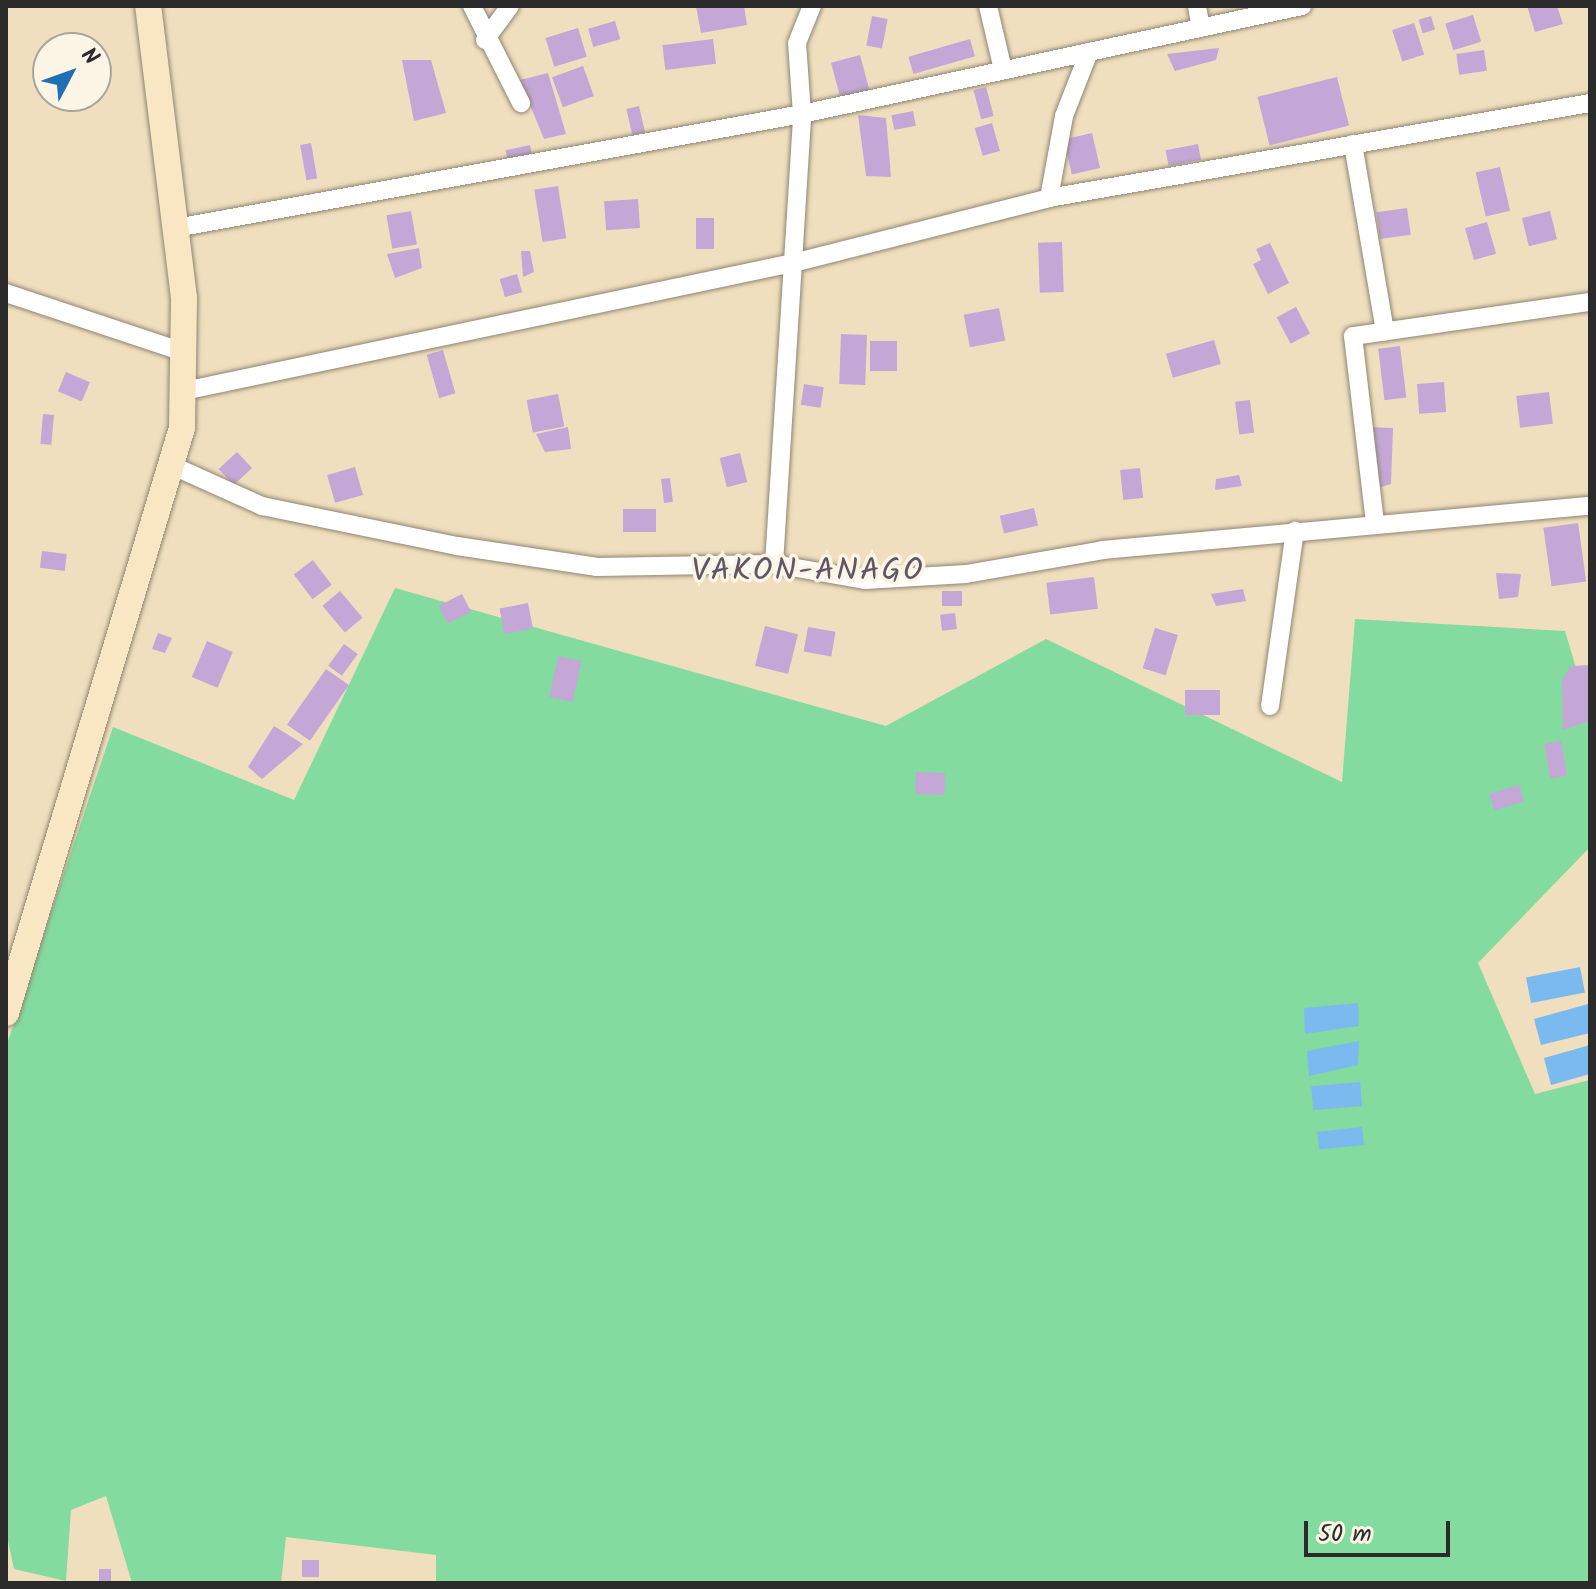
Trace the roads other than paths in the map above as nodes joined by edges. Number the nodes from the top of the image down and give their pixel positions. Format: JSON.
{"nodes":[{"id":1,"x":148,"y":6,"type":"edge"},
{"id":2,"x":472,"y":6,"type":"edge"},
{"id":3,"x":510,"y":6,"type":"edge"},
{"id":4,"x":812,"y":6,"type":"edge"},
{"id":5,"x":988,"y":6,"type":"edge"},
{"id":6,"x":1197,"y":6,"type":"edge"},
{"id":7,"x":1302,"y":6,"type":"edge"},
{"id":8,"x":1201,"y":28,"type":"junction"},
{"id":9,"x":485,"y":40,"type":"junction"},
{"id":10,"x":1089,"y":52,"type":"junction"},
{"id":11,"x":1003,"y":70,"type":"junction"},
{"id":12,"x":521,"y":103,"type":"dead end"},
{"id":13,"x":1590,"y":103,"type":"edge"},
{"id":14,"x":802,"y":114,"type":"junction"},
{"id":15,"x":1353,"y":144,"type":"junction"},
{"id":16,"x":1049,"y":198,"type":"junction"},
{"id":17,"x":176,"y":228,"type":"junction"},
{"id":18,"x":793,"y":263,"type":"junction"},
{"id":19,"x":6,"y":293,"type":"edge"},
{"id":20,"x":1590,"y":302,"type":"edge"},
{"id":21,"x":1385,"y":331,"type":"junction"},
{"id":22,"x":186,"y":353,"type":"junction"},
{"id":23,"x":184,"y":391,"type":"junction"},
{"id":24,"x":173,"y":466,"type":"junction"},
{"id":25,"x":1590,"y":506,"type":"edge"},
{"id":26,"x":1375,"y":523,"type":"junction"},
{"id":27,"x":1295,"y":531,"type":"junction"},
{"id":28,"x":774,"y":564,"type":"junction"},
{"id":29,"x":1270,"y":706,"type":"dead end"},
{"id":30,"x":6,"y":1013,"type":"edge"}],
"edges":[{"from":1,"to":17,"type":"main road"},
{"from":2,"to":9,"type":"street"},
{"from":3,"to":9,"type":"street"},
{"from":4,"to":14,"type":"street"},
{"from":5,"to":11,"type":"street"},
{"from":6,"to":8,"type":"street"},
{"from":7,"to":8,"type":"street"},
{"from":8,"to":10,"type":"street"},
{"from":9,"to":12,"type":"street"},
{"from":10,"to":11,"type":"street"},
{"from":10,"to":16,"type":"street"},
{"from":11,"to":14,"type":"street"},
{"from":13,"to":15,"type":"street"},
{"from":14,"to":17,"type":"street"},
{"from":14,"to":18,"type":"street"},
{"from":15,"to":16,"type":"street"},
{"from":15,"to":21,"type":"street"},
{"from":16,"to":18,"type":"street"},
{"from":17,"to":22,"type":"main road"},
{"from":18,"to":23,"type":"street"},
{"from":18,"to":28,"type":"street"},
{"from":19,"to":22,"type":"street"},
{"from":20,"to":21,"type":"street"},
{"from":21,"to":26,"type":"street"},
{"from":22,"to":23,"type":"main road"},
{"from":23,"to":24,"type":"main road"},
{"from":24,"to":28,"type":"street"},
{"from":24,"to":30,"type":"main road"},
{"from":25,"to":26,"type":"street"},
{"from":26,"to":27,"type":"street"},
{"from":27,"to":28,"type":"street"},
{"from":27,"to":29,"type":"street"}]}
